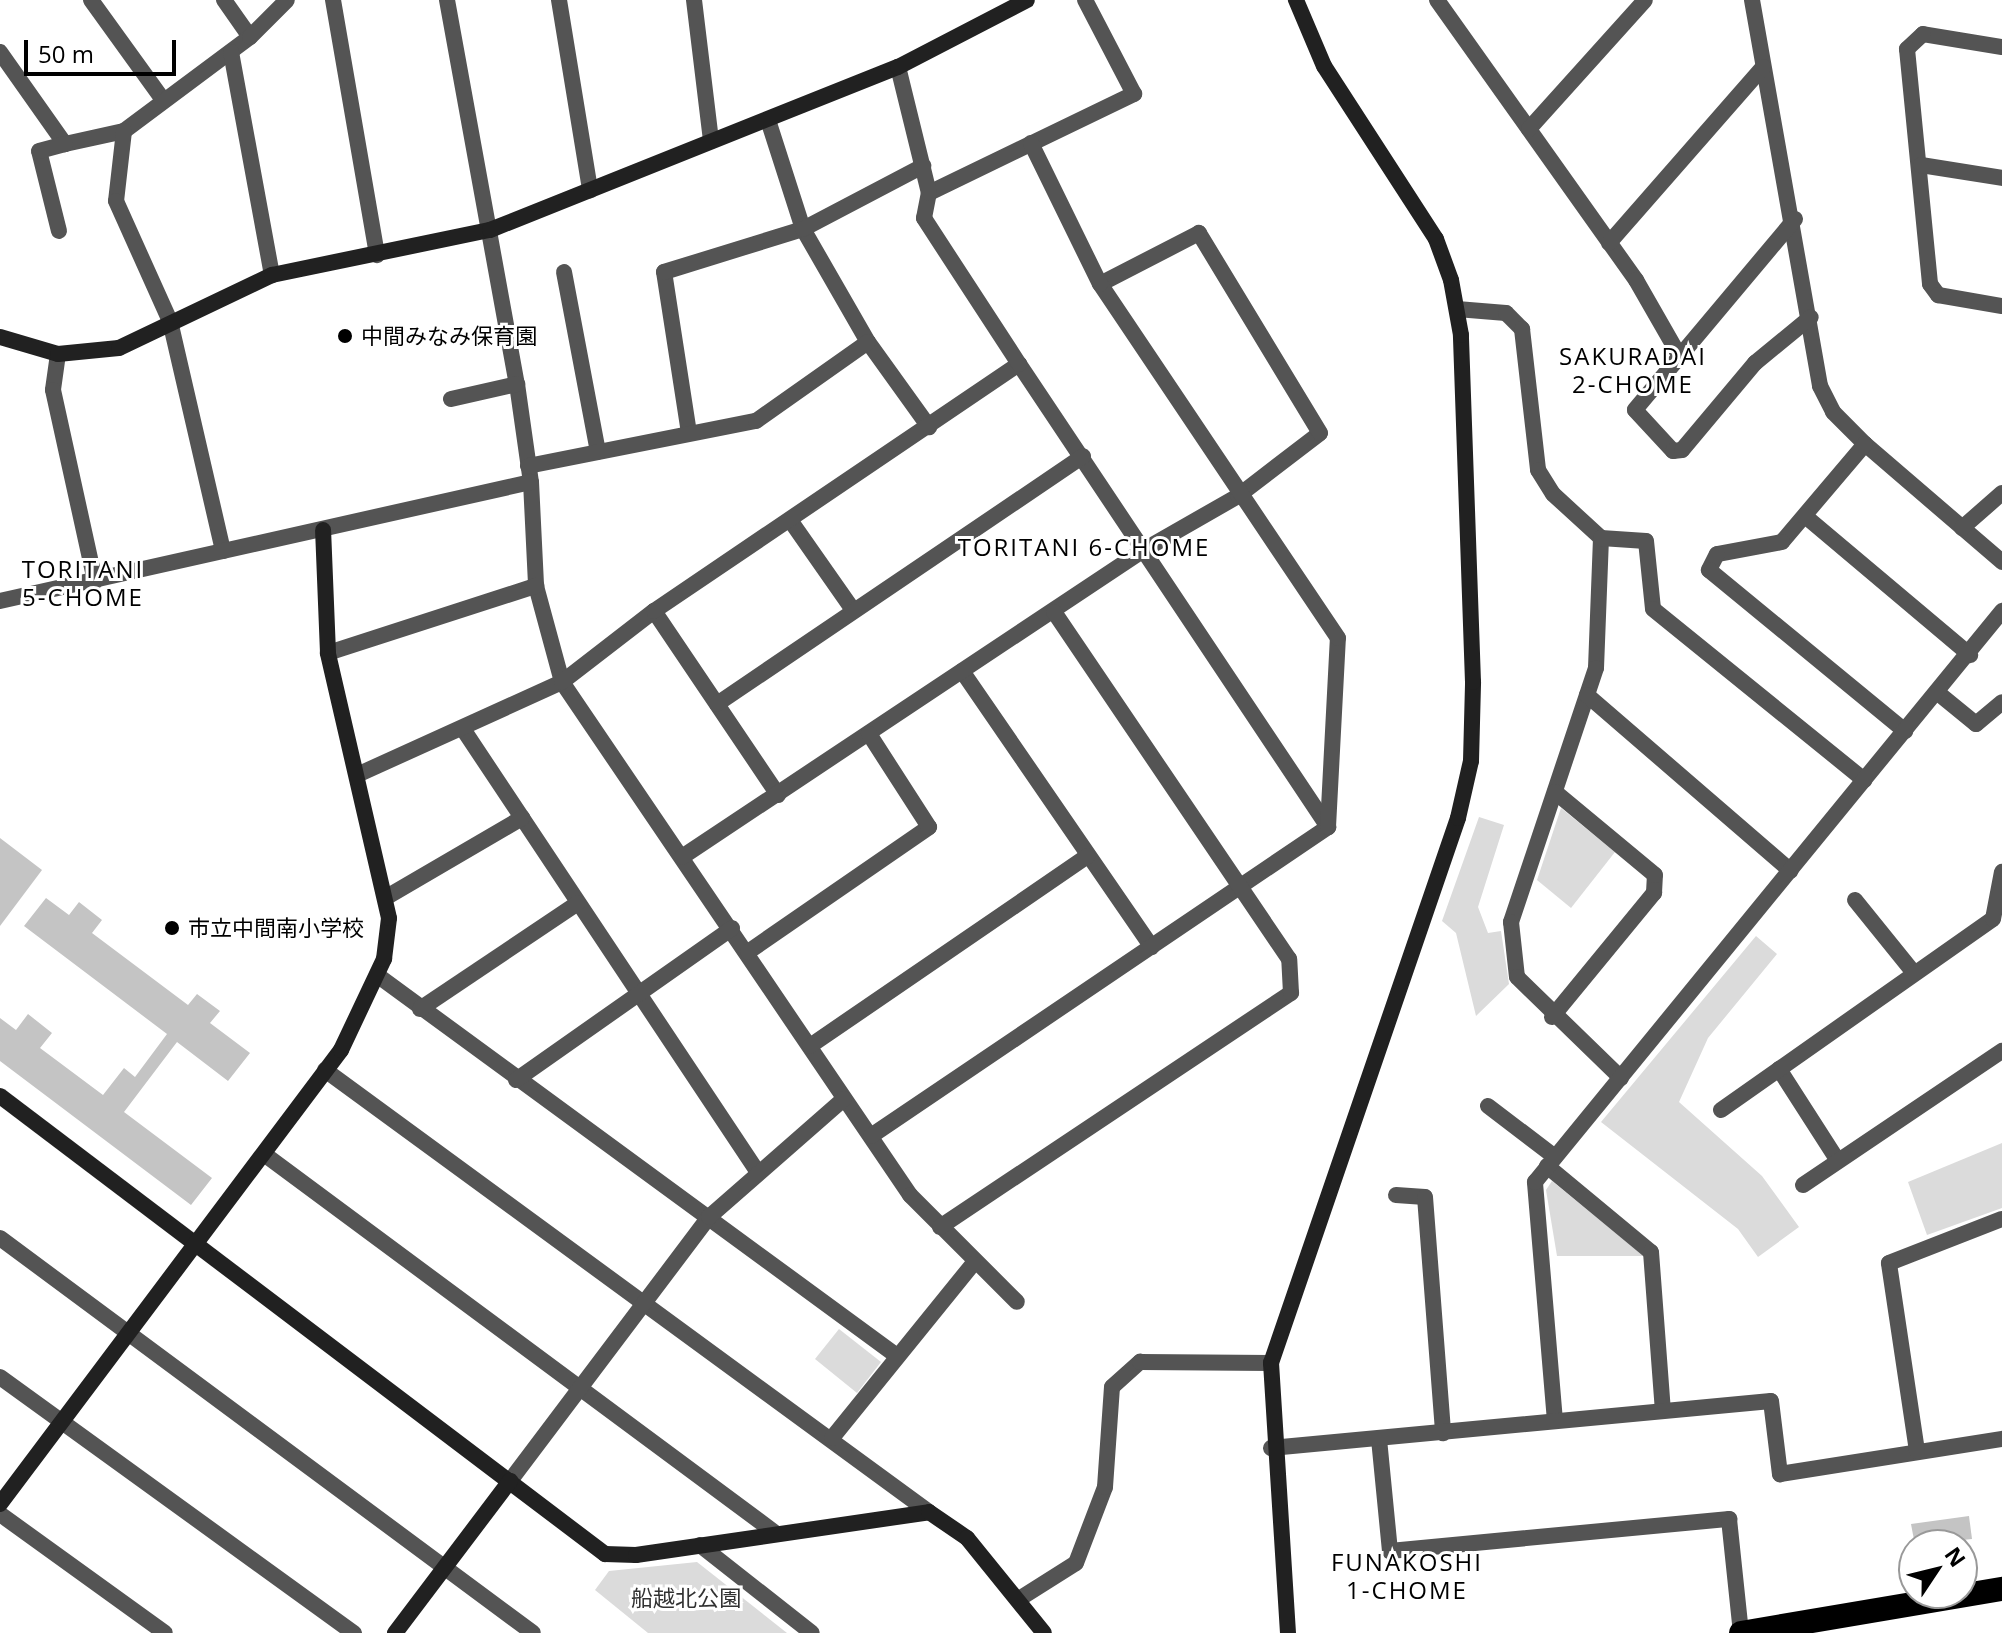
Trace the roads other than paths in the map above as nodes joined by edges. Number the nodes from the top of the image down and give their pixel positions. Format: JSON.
{"nodes":[{"id":1,"x":91,"y":0,"type":"edge"},
{"id":2,"x":224,"y":0,"type":"edge"},
{"id":3,"x":287,"y":0,"type":"edge"},
{"id":4,"x":333,"y":0,"type":"edge"},
{"id":5,"x":447,"y":0,"type":"edge"},
{"id":6,"x":559,"y":0,"type":"edge"},
{"id":7,"x":694,"y":0,"type":"edge"},
{"id":8,"x":1027,"y":0,"type":"edge"},
{"id":9,"x":1085,"y":0,"type":"edge"},
{"id":10,"x":1296,"y":0,"type":"edge"},
{"id":11,"x":1645,"y":0,"type":"edge"},
{"id":12,"x":1752,"y":0,"type":"edge"},
{"id":13,"x":1444,"y":3,"type":"edge"},
{"id":14,"x":250,"y":37,"type":"junction"},
{"id":15,"x":2002,"y":47,"type":"edge"},
{"id":16,"x":0,"y":52,"type":"edge"},
{"id":17,"x":231,"y":52,"type":"junction"},
{"id":18,"x":898,"y":67,"type":"junction"},
{"id":19,"x":1763,"y":67,"type":"junction"},
{"id":20,"x":163,"y":100,"type":"junction"},
{"id":21,"x":768,"y":120,"type":"junction"},
{"id":22,"x":1529,"y":129,"type":"junction"},
{"id":23,"x":124,"y":131,"type":"junction"},
{"id":24,"x":711,"y":141,"type":"junction"},
{"id":25,"x":1031,"y":143,"type":"junction"},
{"id":26,"x":65,"y":144,"type":"junction"},
{"id":27,"x":1921,"y":165,"type":"junction"},
{"id":28,"x":923,"y":166,"type":"junction"},
{"id":29,"x":2002,"y":178,"type":"edge"},
{"id":30,"x":590,"y":190,"type":"junction"},
{"id":31,"x":929,"y":193,"type":"junction"},
{"id":32,"x":1795,"y":219,"type":"junction"},
{"id":33,"x":803,"y":229,"type":"junction"},
{"id":34,"x":490,"y":230,"type":"junction"},
{"id":35,"x":59,"y":231,"type":"dead end"},
{"id":36,"x":1609,"y":243,"type":"junction"},
{"id":37,"x":377,"y":255,"type":"junction"},
{"id":38,"x":564,"y":272,"type":"dead end"},
{"id":39,"x":272,"y":275,"type":"junction"},
{"id":40,"x":1100,"y":284,"type":"junction"},
{"id":41,"x":2002,"y":306,"type":"edge"},
{"id":42,"x":1457,"y":309,"type":"junction"},
{"id":43,"x":1811,"y":317,"type":"junction"},
{"id":44,"x":170,"y":321,"type":"junction"},
{"id":45,"x":0,"y":337,"type":"edge"},
{"id":46,"x":868,"y":342,"type":"junction"},
{"id":47,"x":58,"y":354,"type":"junction"},
{"id":48,"x":1679,"y":355,"type":"junction"},
{"id":49,"x":1019,"y":364,"type":"junction"},
{"id":50,"x":517,"y":384,"type":"junction"},
{"id":51,"x":451,"y":399,"type":"dead end"},
{"id":52,"x":929,"y":427,"type":"junction"},
{"id":53,"x":689,"y":433,"type":"junction"},
{"id":54,"x":1865,"y":444,"type":"junction"},
{"id":55,"x":598,"y":452,"type":"junction"},
{"id":56,"x":1083,"y":456,"type":"junction"},
{"id":57,"x":530,"y":474,"type":"junction"},
{"id":58,"x":2002,"y":493,"type":"edge"},
{"id":59,"x":1238,"y":496,"type":"junction"},
{"id":60,"x":1805,"y":516,"type":"junction"},
{"id":61,"x":790,"y":520,"type":"junction"},
{"id":62,"x":1962,"y":528,"type":"junction"},
{"id":63,"x":323,"y":530,"type":"junction"},
{"id":64,"x":1601,"y":538,"type":"junction"},
{"id":65,"x":223,"y":551,"type":"junction"},
{"id":66,"x":1142,"y":551,"type":"junction"},
{"id":67,"x":2002,"y":562,"type":"edge"},
{"id":68,"x":95,"y":581,"type":"junction"},
{"id":69,"x":536,"y":586,"type":"junction"},
{"id":70,"x":0,"y":601,"type":"edge"},
{"id":71,"x":853,"y":610,"type":"junction"},
{"id":72,"x":654,"y":611,"type":"junction"},
{"id":73,"x":2002,"y":611,"type":"edge"},
{"id":74,"x":1054,"y":612,"type":"junction"},
{"id":75,"x":328,"y":653,"type":"junction"},
{"id":76,"x":1970,"y":655,"type":"junction"},
{"id":77,"x":962,"y":671,"type":"junction"},
{"id":78,"x":562,"y":682,"type":"junction"},
{"id":79,"x":1938,"y":693,"type":"junction"},
{"id":80,"x":1587,"y":695,"type":"junction"},
{"id":81,"x":2002,"y":702,"type":"edge"},
{"id":82,"x":717,"y":704,"type":"junction"},
{"id":83,"x":463,"y":729,"type":"junction"},
{"id":84,"x":1905,"y":731,"type":"junction"},
{"id":85,"x":869,"y":734,"type":"junction"},
{"id":86,"x":357,"y":775,"type":"junction"},
{"id":87,"x":1864,"y":780,"type":"junction"},
{"id":88,"x":1555,"y":792,"type":"junction"},
{"id":89,"x":778,"y":795,"type":"junction"},
{"id":90,"x":522,"y":818,"type":"junction"},
{"id":91,"x":1328,"y":827,"type":"junction"},
{"id":92,"x":1087,"y":856,"type":"junction"},
{"id":93,"x":682,"y":857,"type":"junction"},
{"id":94,"x":1791,"y":871,"type":"junction"},
{"id":95,"x":2002,"y":872,"type":"edge"},
{"id":96,"x":1240,"y":890,"type":"junction"},
{"id":97,"x":385,"y":898,"type":"junction"},
{"id":98,"x":1855,"y":900,"type":"dead end"},
{"id":99,"x":578,"y":903,"type":"junction"},
{"id":100,"x":1997,"y":925,"type":"edge"},
{"id":101,"x":732,"y":928,"type":"junction"},
{"id":102,"x":1152,"y":947,"type":"junction"},
{"id":103,"x":748,"y":952,"type":"junction"},
{"id":104,"x":1913,"y":972,"type":"junction"},
{"id":105,"x":377,"y":975,"type":"junction"},
{"id":106,"x":638,"y":994,"type":"junction"},
{"id":107,"x":420,"y":1009,"type":"junction"},
{"id":108,"x":1552,"y":1017,"type":"junction"},
{"id":109,"x":810,"y":1046,"type":"junction"},
{"id":110,"x":2002,"y":1051,"type":"edge"},
{"id":111,"x":1779,"y":1069,"type":"junction"},
{"id":112,"x":325,"y":1070,"type":"junction"},
{"id":113,"x":1621,"y":1078,"type":"junction"},
{"id":114,"x":516,"y":1080,"type":"junction"},
{"id":115,"x":0,"y":1096,"type":"edge"},
{"id":116,"x":844,"y":1099,"type":"junction"},
{"id":117,"x":1488,"y":1106,"type":"dead end"},
{"id":118,"x":1721,"y":1110,"type":"dead end"},
{"id":119,"x":871,"y":1136,"type":"junction"},
{"id":120,"x":264,"y":1154,"type":"junction"},
{"id":121,"x":1551,"y":1161,"type":"junction"},
{"id":122,"x":1838,"y":1161,"type":"junction"},
{"id":123,"x":757,"y":1171,"type":"junction"},
{"id":124,"x":1803,"y":1185,"type":"dead end"},
{"id":125,"x":1396,"y":1195,"type":"dead end"},
{"id":126,"x":709,"y":1217,"type":"junction"},
{"id":127,"x":2002,"y":1219,"type":"edge"},
{"id":128,"x":940,"y":1227,"type":"junction"},
{"id":129,"x":0,"y":1238,"type":"edge"},
{"id":130,"x":197,"y":1247,"type":"junction"},
{"id":131,"x":973,"y":1264,"type":"junction"},
{"id":132,"x":1017,"y":1302,"type":"dead end"},
{"id":133,"x":641,"y":1304,"type":"junction"},
{"id":134,"x":129,"y":1332,"type":"junction"},
{"id":135,"x":897,"y":1356,"type":"junction"},
{"id":136,"x":1271,"y":1363,"type":"junction"},
{"id":137,"x":0,"y":1377,"type":"edge"},
{"id":138,"x":576,"y":1388,"type":"junction"},
{"id":139,"x":1663,"y":1410,"type":"junction"},
{"id":140,"x":1555,"y":1421,"type":"junction"},
{"id":141,"x":63,"y":1423,"type":"junction"},
{"id":142,"x":1443,"y":1433,"type":"junction"},
{"id":143,"x":832,"y":1438,"type":"junction"},
{"id":144,"x":1379,"y":1439,"type":"junction"},
{"id":145,"x":2002,"y":1439,"type":"edge"},
{"id":146,"x":1271,"y":1448,"type":"junction"},
{"id":147,"x":1917,"y":1451,"type":"junction"},
{"id":148,"x":510,"y":1481,"type":"junction"},
{"id":149,"x":0,"y":1504,"type":"edge"},
{"id":150,"x":929,"y":1512,"type":"junction"},
{"id":151,"x":0,"y":1514,"type":"edge"},
{"id":152,"x":774,"y":1532,"type":"junction"},
{"id":153,"x":700,"y":1545,"type":"junction"},
{"id":154,"x":444,"y":1568,"type":"junction"},
{"id":155,"x":2002,"y":1589,"type":"edge"},
{"id":156,"x":1019,"y":1599,"type":"junction"},
{"id":157,"x":165,"y":1633,"type":"edge"},
{"id":158,"x":354,"y":1633,"type":"edge"},
{"id":159,"x":395,"y":1633,"type":"edge"},
{"id":160,"x":533,"y":1633,"type":"edge"},
{"id":161,"x":812,"y":1633,"type":"edge"},
{"id":162,"x":1044,"y":1633,"type":"edge"},
{"id":163,"x":1288,"y":1633,"type":"edge"},
{"id":164,"x":1741,"y":1633,"type":"edge"}],
"edges":[{"from":1,"to":20,"type":"street"},
{"from":2,"to":14,"type":"street"},
{"from":3,"to":14,"type":"street"},
{"from":4,"to":37,"type":"street"},
{"from":5,"to":34,"type":"street"},
{"from":6,"to":30,"type":"street"},
{"from":7,"to":24,"type":"street"},
{"from":8,"to":18,"type":"street"},
{"from":9,"to":25,"type":"street"},
{"from":10,"to":42,"type":"street"},
{"from":11,"to":22,"type":"street"},
{"from":12,"to":19,"type":"street"},
{"from":13,"to":22,"type":"street"},
{"from":14,"to":17,"type":"street"},
{"from":15,"to":27,"type":"street"},
{"from":16,"to":26,"type":"street"},
{"from":17,"to":20,"type":"street"},
{"from":17,"to":39,"type":"street"},
{"from":18,"to":21,"type":"street"},
{"from":18,"to":28,"type":"street"},
{"from":19,"to":32,"type":"street"},
{"from":19,"to":36,"type":"street"},
{"from":20,"to":23,"type":"street"},
{"from":21,"to":24,"type":"street"},
{"from":21,"to":33,"type":"street"},
{"from":22,"to":36,"type":"street"},
{"from":23,"to":26,"type":"street"},
{"from":23,"to":44,"type":"street"},
{"from":24,"to":30,"type":"street"},
{"from":25,"to":31,"type":"street"},
{"from":25,"to":40,"type":"street"},
{"from":26,"to":35,"type":"street"},
{"from":27,"to":29,"type":"street"},
{"from":27,"to":41,"type":"street"},
{"from":28,"to":31,"type":"street"},
{"from":28,"to":33,"type":"street"},
{"from":30,"to":34,"type":"street"},
{"from":31,"to":49,"type":"street"},
{"from":32,"to":43,"type":"street"},
{"from":32,"to":48,"type":"street"},
{"from":33,"to":46,"type":"street"},
{"from":33,"to":53,"type":"street"},
{"from":34,"to":37,"type":"street"},
{"from":34,"to":50,"type":"street"},
{"from":36,"to":48,"type":"street"},
{"from":37,"to":39,"type":"street"},
{"from":38,"to":55,"type":"street"},
{"from":39,"to":44,"type":"street"},
{"from":40,"to":59,"type":"street"},
{"from":40,"to":59,"type":"street"},
{"from":42,"to":64,"type":"street"},
{"from":42,"to":136,"type":"street"},
{"from":43,"to":48,"type":"street"},
{"from":43,"to":54,"type":"street"},
{"from":44,"to":47,"type":"street"},
{"from":44,"to":65,"type":"street"},
{"from":45,"to":47,"type":"street"},
{"from":46,"to":52,"type":"street"},
{"from":46,"to":53,"type":"street"},
{"from":47,"to":68,"type":"street"},
{"from":49,"to":52,"type":"street"},
{"from":49,"to":56,"type":"street"},
{"from":50,"to":51,"type":"street"},
{"from":50,"to":57,"type":"street"},
{"from":52,"to":61,"type":"street"},
{"from":53,"to":55,"type":"street"},
{"from":54,"to":60,"type":"street"},
{"from":54,"to":62,"type":"street"},
{"from":55,"to":57,"type":"street"},
{"from":56,"to":66,"type":"street"},
{"from":56,"to":71,"type":"street"},
{"from":57,"to":63,"type":"street"},
{"from":57,"to":69,"type":"street"},
{"from":58,"to":62,"type":"street"},
{"from":59,"to":66,"type":"street"},
{"from":59,"to":91,"type":"street"},
{"from":60,"to":76,"type":"street"},
{"from":60,"to":84,"type":"street"},
{"from":61,"to":71,"type":"street"},
{"from":61,"to":72,"type":"street"},
{"from":62,"to":67,"type":"street"},
{"from":63,"to":65,"type":"street"},
{"from":63,"to":75,"type":"street"},
{"from":64,"to":80,"type":"street"},
{"from":64,"to":87,"type":"street"},
{"from":65,"to":68,"type":"street"},
{"from":66,"to":74,"type":"street"},
{"from":66,"to":91,"type":"street"},
{"from":68,"to":70,"type":"street"},
{"from":69,"to":75,"type":"street"},
{"from":69,"to":78,"type":"street"},
{"from":71,"to":82,"type":"street"},
{"from":72,"to":78,"type":"street"},
{"from":72,"to":82,"type":"street"},
{"from":73,"to":76,"type":"street"},
{"from":74,"to":77,"type":"street"},
{"from":74,"to":96,"type":"street"},
{"from":75,"to":86,"type":"street"},
{"from":76,"to":79,"type":"street"},
{"from":77,"to":85,"type":"street"},
{"from":77,"to":92,"type":"street"},
{"from":78,"to":83,"type":"street"},
{"from":78,"to":93,"type":"street"},
{"from":79,"to":81,"type":"street"},
{"from":79,"to":84,"type":"street"},
{"from":80,"to":88,"type":"street"},
{"from":80,"to":94,"type":"street"},
{"from":82,"to":89,"type":"street"},
{"from":83,"to":86,"type":"street"},
{"from":83,"to":90,"type":"street"},
{"from":84,"to":87,"type":"street"},
{"from":85,"to":89,"type":"street"},
{"from":85,"to":103,"type":"street"},
{"from":86,"to":97,"type":"street"},
{"from":87,"to":94,"type":"street"},
{"from":88,"to":108,"type":"street"},
{"from":88,"to":108,"type":"street"},
{"from":89,"to":93,"type":"street"},
{"from":90,"to":97,"type":"street"},
{"from":90,"to":99,"type":"street"},
{"from":91,"to":96,"type":"street"},
{"from":92,"to":102,"type":"street"},
{"from":92,"to":109,"type":"street"},
{"from":93,"to":101,"type":"street"},
{"from":94,"to":113,"type":"street"},
{"from":95,"to":100,"type":"street"},
{"from":96,"to":102,"type":"street"},
{"from":96,"to":128,"type":"street"},
{"from":97,"to":105,"type":"street"},
{"from":98,"to":104,"type":"street"},
{"from":99,"to":106,"type":"street"},
{"from":99,"to":107,"type":"street"},
{"from":100,"to":104,"type":"street"},
{"from":101,"to":103,"type":"street"},
{"from":101,"to":106,"type":"street"},
{"from":102,"to":119,"type":"street"},
{"from":103,"to":109,"type":"street"},
{"from":104,"to":111,"type":"street"},
{"from":105,"to":107,"type":"street"},
{"from":105,"to":112,"type":"street"},
{"from":106,"to":114,"type":"street"},
{"from":106,"to":123,"type":"street"},
{"from":107,"to":114,"type":"street"},
{"from":108,"to":113,"type":"street"},
{"from":109,"to":116,"type":"street"},
{"from":110,"to":122,"type":"street"},
{"from":111,"to":118,"type":"street"},
{"from":111,"to":122,"type":"street"},
{"from":112,"to":120,"type":"street"},
{"from":112,"to":133,"type":"street"},
{"from":113,"to":121,"type":"street"},
{"from":114,"to":126,"type":"street"},
{"from":115,"to":130,"type":"street"},
{"from":116,"to":119,"type":"street"},
{"from":116,"to":123,"type":"street"},
{"from":117,"to":121,"type":"street"},
{"from":119,"to":128,"type":"street"},
{"from":120,"to":130,"type":"street"},
{"from":120,"to":138,"type":"street"},
{"from":121,"to":139,"type":"street"},
{"from":121,"to":140,"type":"street"},
{"from":122,"to":124,"type":"street"},
{"from":123,"to":126,"type":"street"},
{"from":125,"to":142,"type":"street"},
{"from":126,"to":133,"type":"street"},
{"from":126,"to":135,"type":"street"},
{"from":127,"to":147,"type":"street"},
{"from":128,"to":131,"type":"street"},
{"from":129,"to":134,"type":"street"},
{"from":130,"to":134,"type":"street"},
{"from":130,"to":148,"type":"street"},
{"from":131,"to":132,"type":"street"},
{"from":131,"to":135,"type":"street"},
{"from":133,"to":138,"type":"street"},
{"from":133,"to":143,"type":"street"},
{"from":134,"to":141,"type":"street"},
{"from":134,"to":154,"type":"street"},
{"from":135,"to":143,"type":"street"},
{"from":136,"to":146,"type":"street"},
{"from":136,"to":156,"type":"street"},
{"from":137,"to":141,"type":"street"},
{"from":138,"to":148,"type":"street"},
{"from":138,"to":152,"type":"street"},
{"from":139,"to":140,"type":"street"},
{"from":139,"to":147,"type":"street"},
{"from":140,"to":142,"type":"street"},
{"from":141,"to":149,"type":"street"},
{"from":141,"to":158,"type":"street"},
{"from":142,"to":144,"type":"street"},
{"from":143,"to":150,"type":"street"},
{"from":144,"to":146,"type":"street"},
{"from":144,"to":164,"type":"street"},
{"from":145,"to":147,"type":"street"},
{"from":146,"to":163,"type":"street"},
{"from":148,"to":153,"type":"street"},
{"from":148,"to":154,"type":"street"},
{"from":150,"to":152,"type":"street"},
{"from":150,"to":156,"type":"street"},
{"from":151,"to":157,"type":"street"},
{"from":152,"to":153,"type":"street"},
{"from":153,"to":161,"type":"street"},
{"from":154,"to":159,"type":"street"},
{"from":154,"to":160,"type":"street"},
{"from":155,"to":164,"type":"highway"},
{"from":156,"to":162,"type":"street"}]}
